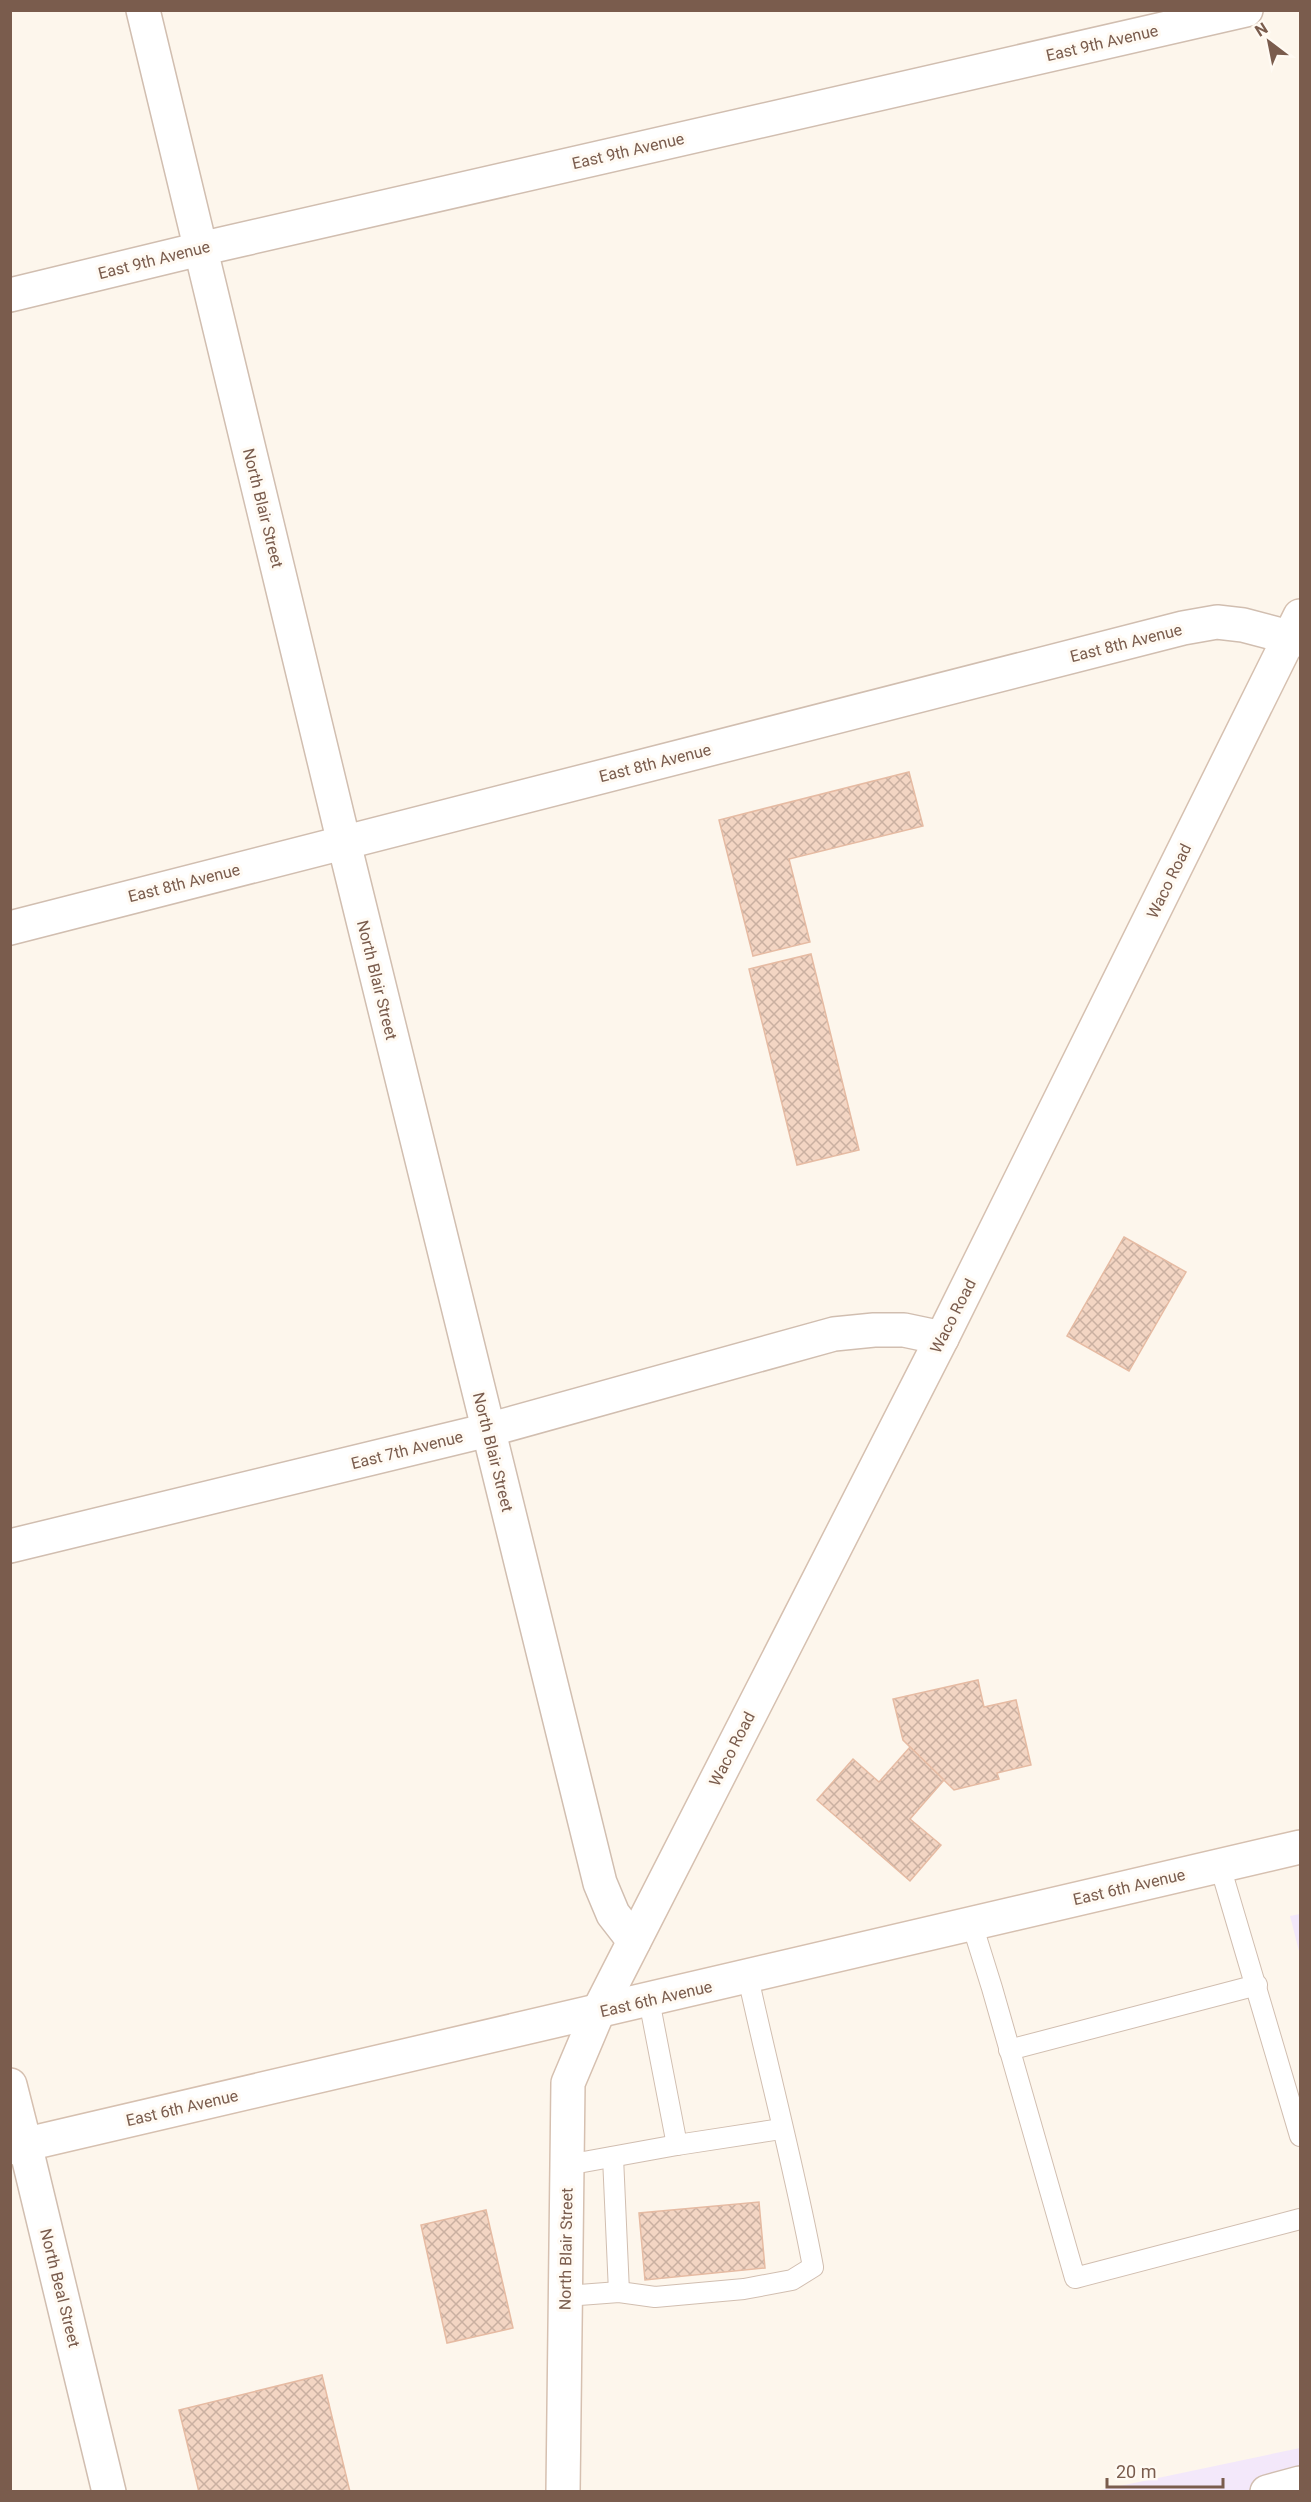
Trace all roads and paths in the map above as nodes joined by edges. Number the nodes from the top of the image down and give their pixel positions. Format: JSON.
{"nodes":[{"id":1,"x":143,"y":10,"type":"edge"},
{"id":2,"x":1246,"y":10,"type":"edge"},
{"id":3,"x":200,"y":249,"type":"junction"},
{"id":4,"x":10,"y":295,"type":"edge"},
{"id":5,"x":1297,"y":631,"type":"edge"},
{"id":6,"x":344,"y":843,"type":"junction"},
{"id":7,"x":10,"y":928,"type":"edge"},
{"id":8,"x":942,"y":1338,"type":"junction"},
{"id":9,"x":488,"y":1430,"type":"junction"},
{"id":10,"x":10,"y":1546,"type":"edge"},
{"id":11,"x":1300,"y":1847,"type":"edge"},
{"id":12,"x":1220,"y":1866,"type":"junction"},
{"id":13,"x":972,"y":1924,"type":"junction"},
{"id":14,"x":634,"y":1941,"type":"junction"},
{"id":15,"x":748,"y":1977,"type":"junction"},
{"id":16,"x":1257,"y":1986,"type":"junction"},
{"id":17,"x":649,"y":2000,"type":"junction"},
{"id":18,"x":598,"y":2012,"type":"junction"},
{"id":19,"x":1009,"y":2050,"type":"junction"},
{"id":20,"x":10,"y":2085,"type":"edge"},
{"id":21,"x":782,"y":2129,"type":"junction"},
{"id":22,"x":1300,"y":2136,"type":"edge"},
{"id":23,"x":677,"y":2145,"type":"junction"},
{"id":24,"x":18,"y":2146,"type":"edge"},
{"id":25,"x":614,"y":2157,"type":"junction"},
{"id":26,"x":567,"y":2164,"type":"junction"},
{"id":27,"x":1300,"y":2220,"type":"edge"},
{"id":28,"x":619,"y":2292,"type":"junction"},
{"id":29,"x":566,"y":2296,"type":"junction"},
{"id":30,"x":1300,"y":2483,"type":"edge"},
{"id":31,"x":109,"y":2492,"type":"edge"},
{"id":32,"x":563,"y":2492,"type":"edge"},
{"id":33,"x":1267,"y":2492,"type":"edge"}],
"edges":[{"from":1,"to":3,"type":"street","name":"North Blair Street"},
{"from":2,"to":3,"type":"street","name":"East 9th Avenue"},
{"from":3,"to":4,"type":"street","name":"East 9th Avenue"},
{"from":3,"to":6,"type":"street","name":"North Blair Street"},
{"from":5,"to":6,"type":"street","name":"East 8th Avenue"},
{"from":5,"to":8,"type":"street","name":"Waco Road"},
{"from":6,"to":7,"type":"street","name":"East 8th Avenue"},
{"from":6,"to":9,"type":"street","name":"North Blair Street"},
{"from":8,"to":9,"type":"street","name":"East 7th Avenue"},
{"from":8,"to":14,"type":"street","name":"Waco Road"},
{"from":9,"to":10,"type":"street","name":"East 7th Avenue"},
{"from":9,"to":14,"type":"street","name":"North Blair Street"},
{"from":11,"to":12,"type":"street","name":"East 6th Avenue"},
{"from":12,"to":13,"type":"street","name":"East 6th Avenue"},
{"from":12,"to":16,"type":"lane"},
{"from":13,"to":15,"type":"street","name":"East 6th Avenue"},
{"from":13,"to":19,"type":"lane"},
{"from":14,"to":18,"type":"street","name":"Waco Road"},
{"from":15,"to":17,"type":"street","name":"East 6th Avenue"},
{"from":15,"to":21,"type":"lane"},
{"from":16,"to":19,"type":"lane"},
{"from":16,"to":22,"type":"lane"},
{"from":17,"to":18,"type":"street","name":"East 6th Avenue"},
{"from":17,"to":23,"type":"lane"},
{"from":18,"to":24,"type":"street","name":"East 6th Avenue"},
{"from":18,"to":26,"type":"street","name":"North Blair Street"},
{"from":19,"to":27,"type":"lane"},
{"from":20,"to":24,"type":"street","name":"North Beal Street"},
{"from":21,"to":23,"type":"lane"},
{"from":21,"to":28,"type":"lane"},
{"from":23,"to":25,"type":"lane"},
{"from":24,"to":31,"type":"street","name":"North Beal Street"},
{"from":25,"to":26,"type":"lane"},
{"from":25,"to":28,"type":"lane"},
{"from":26,"to":29,"type":"street","name":"North Blair Street"},
{"from":28,"to":29,"type":"lane"},
{"from":29,"to":32,"type":"street","name":"North Blair Street"},
{"from":30,"to":33,"type":"street"}]}
